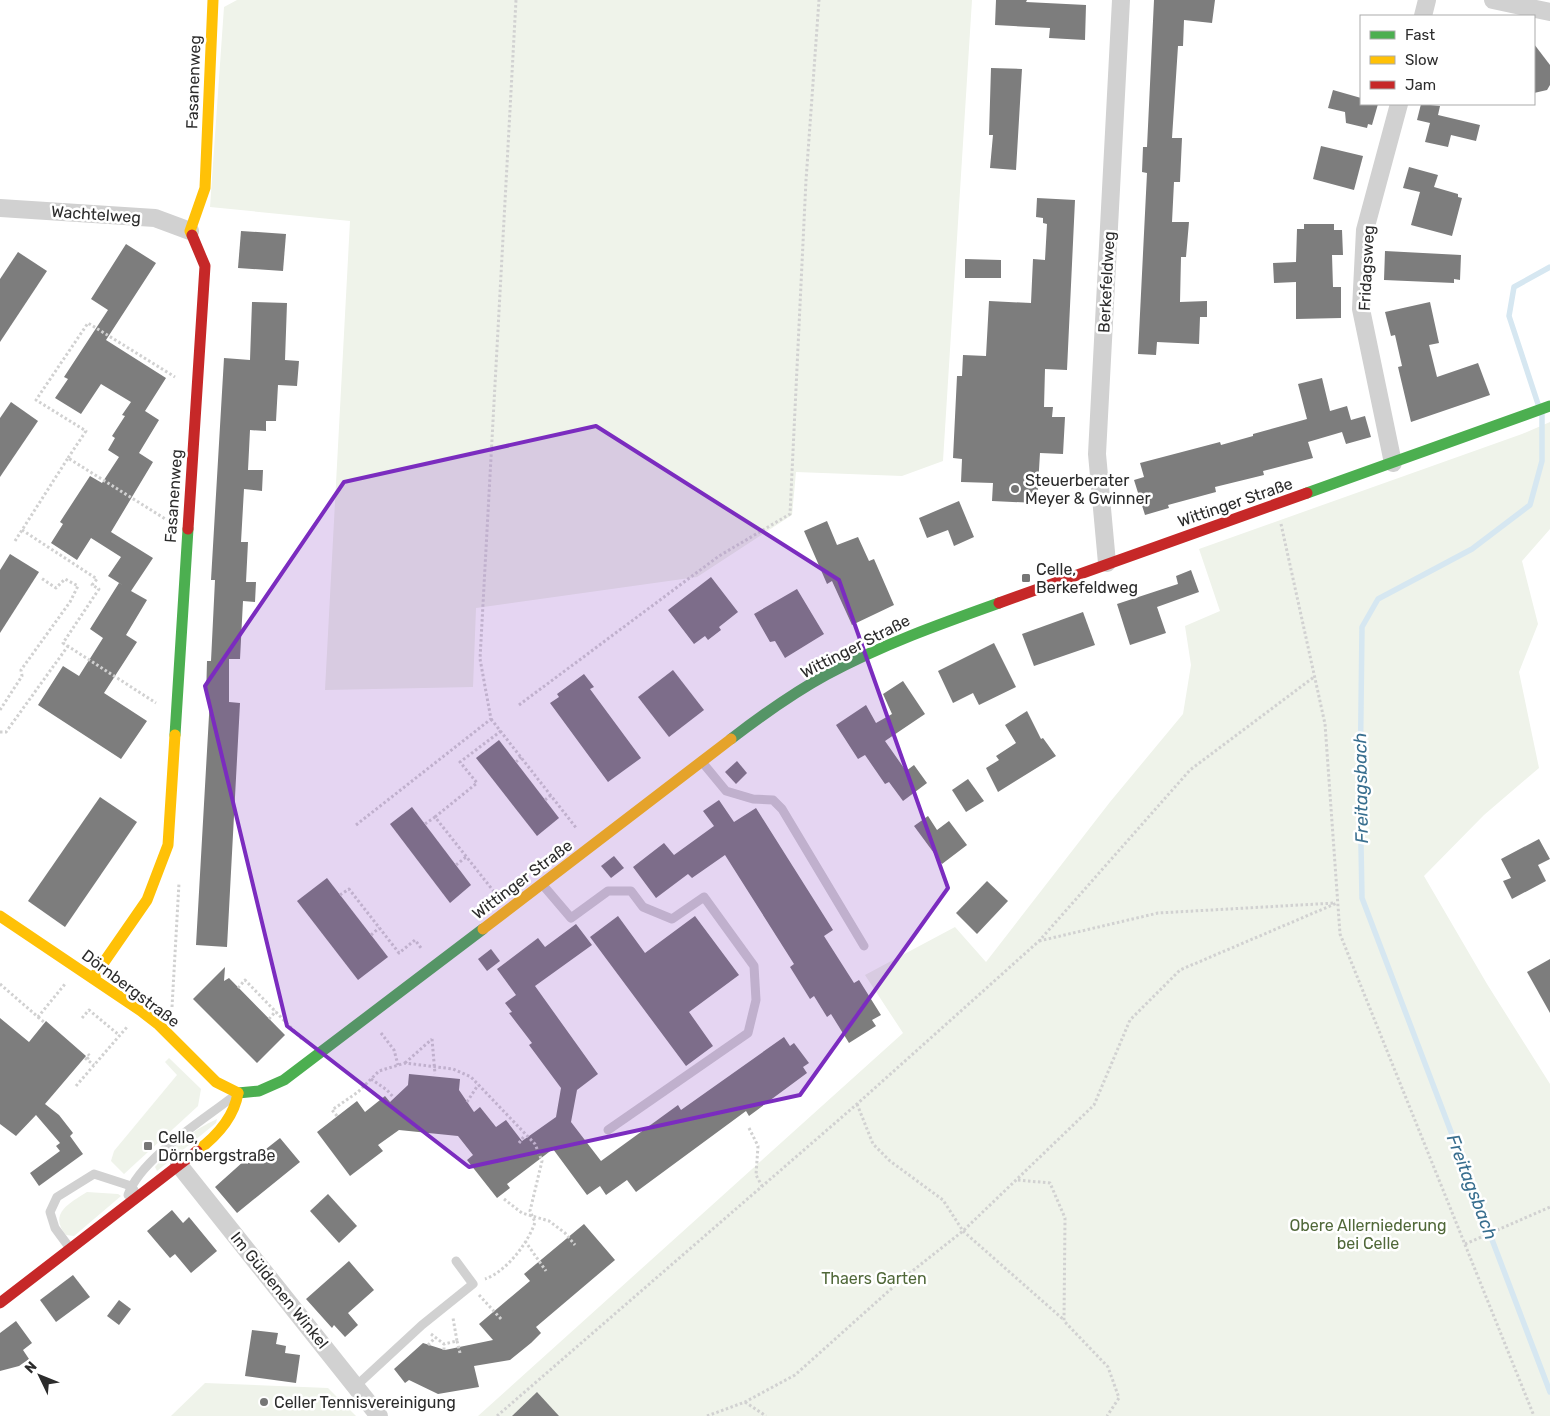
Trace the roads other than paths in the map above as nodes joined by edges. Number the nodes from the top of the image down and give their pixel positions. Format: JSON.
{"nodes":[{"id":1,"x":213,"y":0,"type":"edge"},
{"id":2,"x":1121,"y":0,"type":"edge"},
{"id":3,"x":1427,"y":0,"type":"edge"},
{"id":4,"x":1493,"y":0,"type":"edge"},
{"id":5,"x":1550,"y":12,"type":"edge"},
{"id":6,"x":1422,"y":15,"type":"edge"},
{"id":7,"x":1399,"y":105,"type":"edge"},
{"id":8,"x":0,"y":208,"type":"edge"},
{"id":9,"x":190,"y":231,"type":"junction"},
{"id":10,"x":1550,"y":406,"type":"edge"},
{"id":11,"x":1393,"y":463,"type":"junction"},
{"id":12,"x":1107,"y":563,"type":"junction"},
{"id":13,"x":702,"y":762,"type":"junction"},
{"id":14,"x":542,"y":884,"type":"junction"},
{"id":15,"x":0,"y":916,"type":"edge"},
{"id":16,"x":864,"y":946,"type":"dead end"},
{"id":17,"x":93,"y":978,"type":"junction"},
{"id":18,"x":238,"y":1093,"type":"junction"},
{"id":19,"x":608,"y":1130,"type":"dead end"},
{"id":20,"x":179,"y":1165,"type":"junction"},
{"id":21,"x":131,"y":1186,"type":"junction"},
{"id":22,"x":140,"y":1197,"type":"junction"},
{"id":23,"x":124,"y":1209,"type":"junction"},
{"id":24,"x":71,"y":1249,"type":"junction"},
{"id":25,"x":456,"y":1261,"type":"dead end"},
{"id":26,"x":0,"y":1303,"type":"edge"},
{"id":27,"x":356,"y":1386,"type":"junction"},
{"id":28,"x":380,"y":1416,"type":"edge"}],
"edges":[{"from":1,"to":9,"type":"main road","name":"Fasanenweg"},
{"from":2,"to":12,"type":"street","name":"Berkefeldweg"},
{"from":3,"to":6,"type":"street"},
{"from":4,"to":5,"type":"street"},
{"from":7,"to":11,"type":"street","name":"Fridagsweg"},
{"from":8,"to":9,"type":"street","name":"Wachtelweg"},
{"from":9,"to":17,"type":"main road","name":"Fasanenweg"},
{"from":10,"to":11,"type":"main road","name":"Wittinger Straße"},
{"from":11,"to":12,"type":"main road","name":"Wittinger Straße"},
{"from":12,"to":13,"type":"main road","name":"Wittinger Straße"},
{"from":13,"to":14,"type":"main road","name":"Wittinger Straße"},
{"from":13,"to":16,"type":"lane"},
{"from":14,"to":18,"type":"main road","name":"Wittinger Straße"},
{"from":14,"to":19,"type":"lane"},
{"from":15,"to":17,"type":"main road","name":"Dörnbergstraße"},
{"from":17,"to":18,"type":"main road","name":"Dörnbergstraße"},
{"from":18,"to":20,"type":"main road"},
{"from":18,"to":21,"type":"lane","name":"Wittinger Straße"},
{"from":20,"to":22,"type":"main road"},
{"from":20,"to":27,"type":"street","name":"Im Güldenen Winkel"},
{"from":21,"to":22,"type":"lane"},
{"from":21,"to":23,"type":"lane","name":"Wittinger Straße"},
{"from":21,"to":24,"type":"lane"},
{"from":22,"to":23,"type":"main road"},
{"from":23,"to":24,"type":"main road"},
{"from":24,"to":26,"type":"main road"},
{"from":25,"to":27,"type":"lane"},
{"from":27,"to":28,"type":"street","name":"Im Güldenen Winkel"}]}
